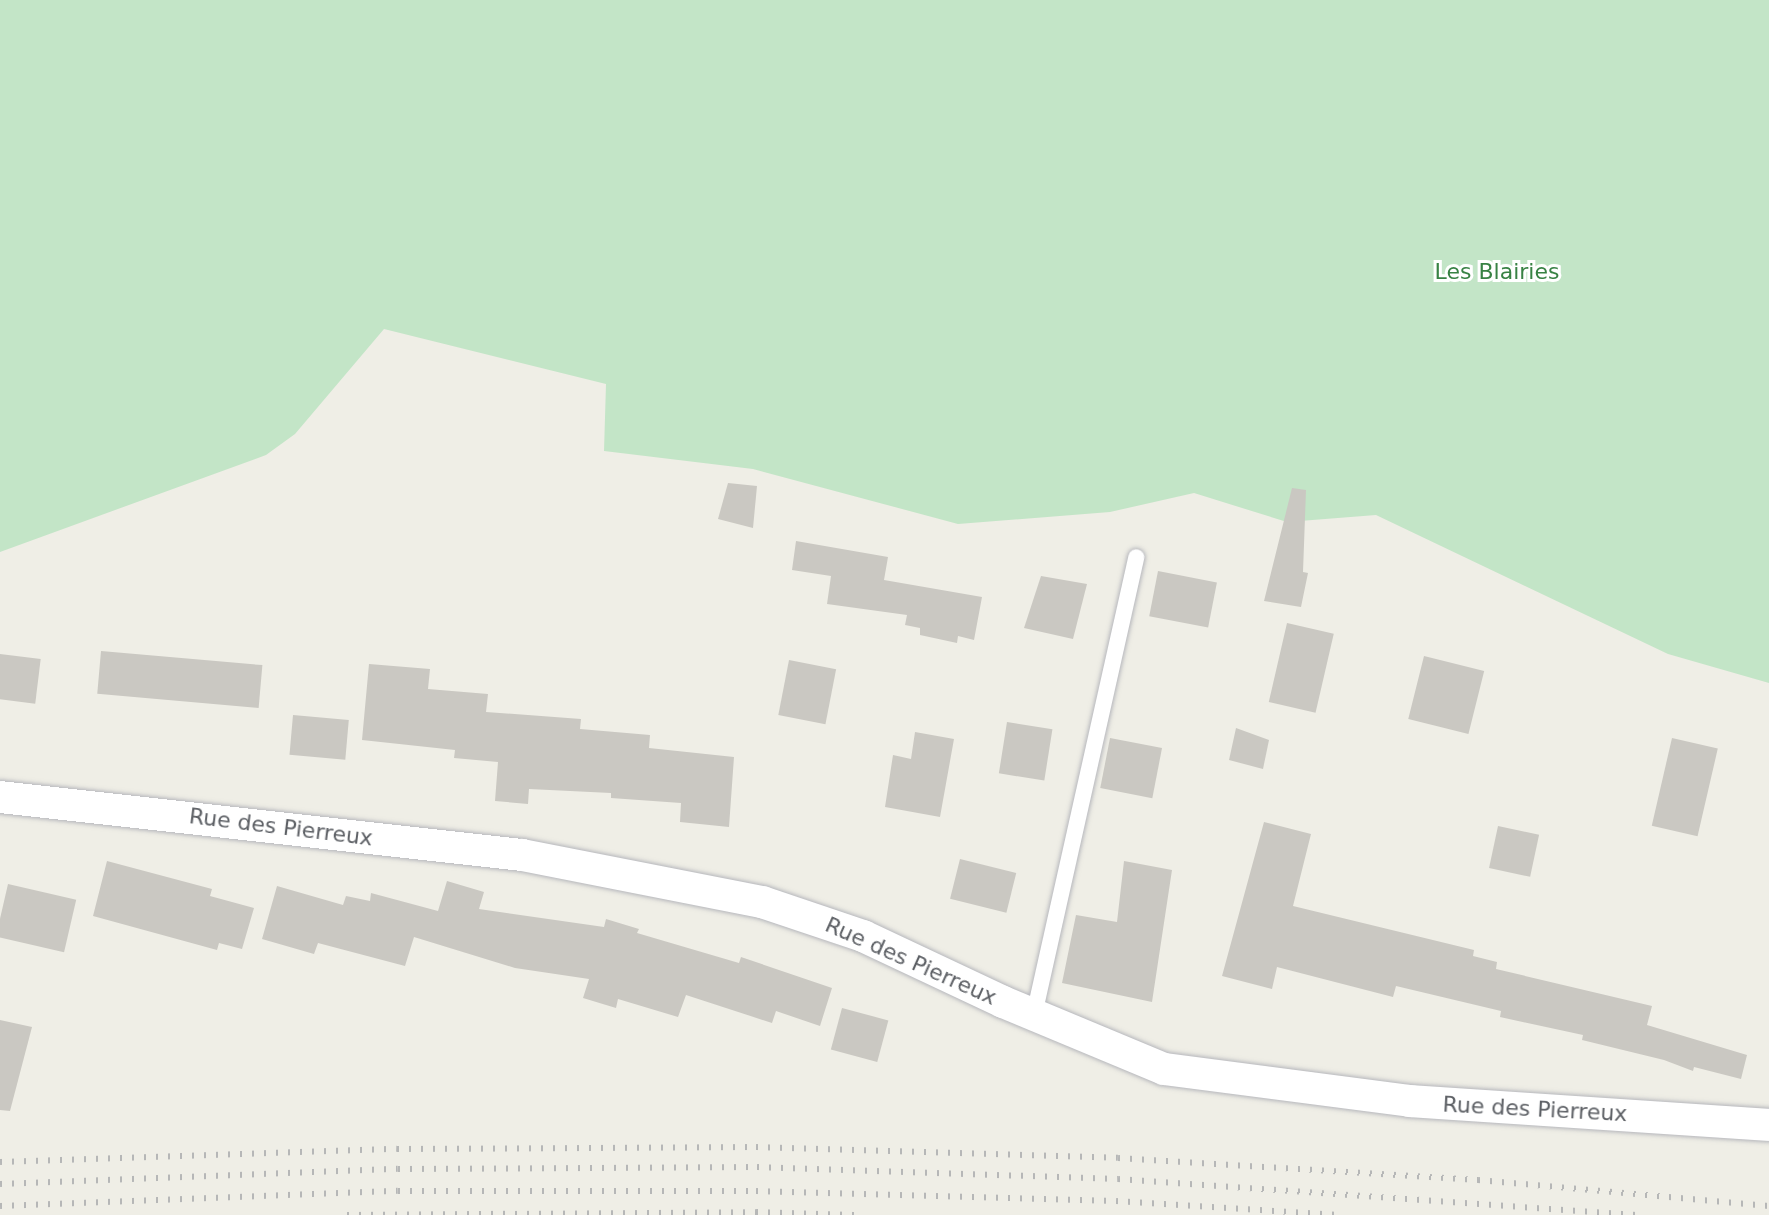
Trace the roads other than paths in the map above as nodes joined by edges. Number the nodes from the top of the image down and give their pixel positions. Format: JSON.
{"nodes":[{"id":1,"x":1136,"y":557,"type":"dead end"},
{"id":2,"x":0,"y":797,"type":"edge"},
{"id":3,"x":1034,"y":1015,"type":"junction"},
{"id":4,"x":1769,"y":1125,"type":"edge"}],
"edges":[{"from":1,"to":3,"type":"lane"},
{"from":2,"to":3,"type":"street","name":"Rue des Pierreux"},
{"from":3,"to":4,"type":"street","name":"Rue des Pierreux"}]}
